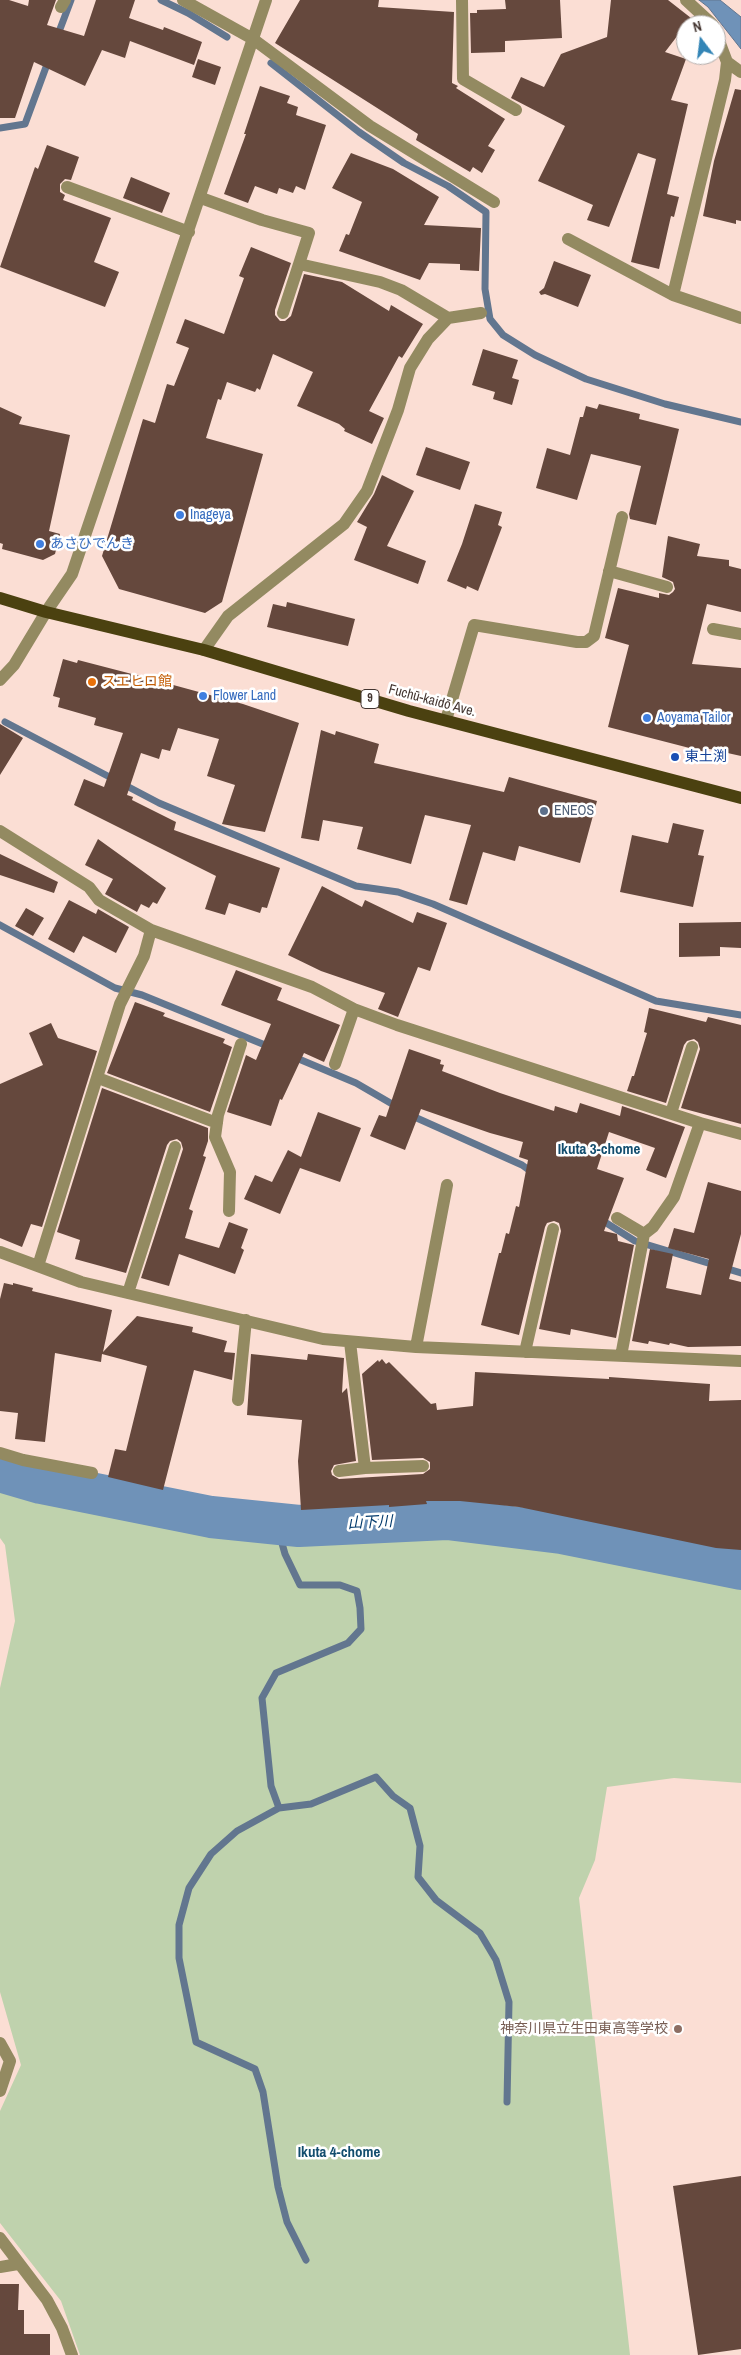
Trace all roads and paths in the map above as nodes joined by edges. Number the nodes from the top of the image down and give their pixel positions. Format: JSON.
{"nodes":[{"id":1,"x":183,"y":0,"type":"edge"},
{"id":2,"x":266,"y":0,"type":"edge"},
{"id":3,"x":462,"y":0,"type":"edge"},
{"id":4,"x":686,"y":0,"type":"edge"},
{"id":5,"x":702,"y":15,"type":"edge"},
{"id":6,"x":253,"y":39,"type":"junction"},
{"id":7,"x":727,"y":62,"type":"joint"},
{"id":8,"x":741,"y":72,"type":"edge"},
{"id":9,"x":516,"y":110,"type":"dead end"},
{"id":10,"x":67,"y":187,"type":"dead end"},
{"id":11,"x":201,"y":198,"type":"junction"},
{"id":12,"x":494,"y":202,"type":"dead end"},
{"id":13,"x":189,"y":232,"type":"junction"},
{"id":14,"x":568,"y":239,"type":"dead end"},
{"id":15,"x":299,"y":264,"type":"junction"},
{"id":16,"x":673,"y":295,"type":"junction"},
{"id":17,"x":283,"y":313,"type":"dead end"},
{"id":18,"x":481,"y":313,"type":"dead end"},
{"id":19,"x":448,"y":318,"type":"junction"},
{"id":20,"x":741,"y":318,"type":"edge"},
{"id":21,"x":622,"y":517,"type":"dead end"},
{"id":22,"x":609,"y":571,"type":"junction"},
{"id":23,"x":667,"y":587,"type":"dead end"},
{"id":24,"x":0,"y":598,"type":"edge"},
{"id":25,"x":46,"y":612,"type":"junction"},
{"id":26,"x":713,"y":629,"type":"dead end"},
{"id":27,"x":741,"y":634,"type":"edge"},
{"id":28,"x":204,"y":650,"type":"junction"},
{"id":29,"x":0,"y":680,"type":"edge"},
{"id":30,"x":446,"y":720,"type":"junction"},
{"id":31,"x":741,"y":798,"type":"edge"},
{"id":32,"x":0,"y":831,"type":"edge"},
{"id":33,"x":151,"y":930,"type":"junction"},
{"id":34,"x":354,"y":1009,"type":"junction"},
{"id":35,"x":241,"y":1044,"type":"dead end"},
{"id":36,"x":692,"y":1046,"type":"dead end"},
{"id":37,"x":335,"y":1064,"type":"dead end"},
{"id":38,"x":98,"y":1078,"type":"junction"},
{"id":39,"x":671,"y":1113,"type":"junction"},
{"id":40,"x":217,"y":1123,"type":"junction"},
{"id":41,"x":700,"y":1123,"type":"junction"},
{"id":42,"x":741,"y":1134,"type":"edge"},
{"id":43,"x":176,"y":1147,"type":"dead end"},
{"id":44,"x":447,"y":1185,"type":"dead end"},
{"id":45,"x":229,"y":1211,"type":"dead end"},
{"id":46,"x":617,"y":1218,"type":"dead end"},
{"id":47,"x":553,"y":1229,"type":"dead end"},
{"id":48,"x":644,"y":1234,"type":"junction"},
{"id":49,"x":0,"y":1252,"type":"edge"},
{"id":50,"x":38,"y":1266,"type":"junction"},
{"id":51,"x":128,"y":1294,"type":"junction"},
{"id":52,"x":246,"y":1320,"type":"junction"},
{"id":53,"x":350,"y":1342,"type":"junction"},
{"id":54,"x":416,"y":1347,"type":"junction"},
{"id":55,"x":525,"y":1352,"type":"junction"},
{"id":56,"x":621,"y":1356,"type":"junction"},
{"id":57,"x":741,"y":1361,"type":"edge"},
{"id":58,"x":238,"y":1400,"type":"dead end"},
{"id":59,"x":0,"y":1452,"type":"edge"},
{"id":60,"x":423,"y":1466,"type":"dead end"},
{"id":61,"x":365,"y":1468,"type":"junction"},
{"id":62,"x":339,"y":1471,"type":"dead end"},
{"id":63,"x":92,"y":1473,"type":"dead end"},
{"id":64,"x":0,"y":2042,"type":"edge"},
{"id":65,"x":0,"y":2091,"type":"edge"},
{"id":66,"x":0,"y":2238,"type":"edge"},
{"id":67,"x":18,"y":2264,"type":"junction"},
{"id":68,"x":0,"y":2267,"type":"edge"},
{"id":69,"x":72,"y":2355,"type":"edge"}],
"edges":[{"from":1,"to":6,"type":"street"},
{"from":2,"to":6,"type":"street"},
{"from":3,"to":9,"type":"street"},
{"from":4,"to":5,"type":"street"},
{"from":6,"to":11,"type":"street"},
{"from":6,"to":12,"type":"street"},
{"from":7,"to":8,"type":"street"},
{"from":7,"to":16,"type":"street"},
{"from":10,"to":13,"type":"street"},
{"from":11,"to":13,"type":"street"},
{"from":11,"to":15,"type":"street"},
{"from":13,"to":25,"type":"street"},
{"from":14,"to":16,"type":"street"},
{"from":15,"to":17,"type":"street"},
{"from":15,"to":19,"type":"street"},
{"from":16,"to":20,"type":"street"},
{"from":18,"to":19,"type":"street"},
{"from":19,"to":28,"type":"street"},
{"from":21,"to":22,"type":"street"},
{"from":22,"to":23,"type":"street"},
{"from":22,"to":30,"type":"street"},
{"from":24,"to":25,"type":"main road","name":"Fuchū-kaidō Ave.","number":"9"},
{"from":25,"to":28,"type":"main road","name":"Fuchū-kaidō Ave.","number":"9"},
{"from":25,"to":29,"type":"street"},
{"from":26,"to":27,"type":"street"},
{"from":28,"to":30,"type":"main road","name":"Fuchū-kaidō Ave.","number":"9"},
{"from":30,"to":31,"type":"main road","name":"Fuchū-kaidō Ave.","number":"9"},
{"from":32,"to":33,"type":"street"},
{"from":33,"to":34,"type":"street"},
{"from":33,"to":38,"type":"street"},
{"from":34,"to":37,"type":"street"},
{"from":34,"to":39,"type":"street"},
{"from":35,"to":40,"type":"street"},
{"from":36,"to":39,"type":"street"},
{"from":38,"to":40,"type":"street"},
{"from":38,"to":50,"type":"street"},
{"from":39,"to":41,"type":"street"},
{"from":40,"to":45,"type":"street"},
{"from":41,"to":42,"type":"street"},
{"from":41,"to":48,"type":"street"},
{"from":43,"to":51,"type":"street"},
{"from":44,"to":54,"type":"street"},
{"from":46,"to":48,"type":"street"},
{"from":47,"to":55,"type":"street"},
{"from":48,"to":56,"type":"street"},
{"from":49,"to":50,"type":"street"},
{"from":50,"to":51,"type":"street"},
{"from":51,"to":52,"type":"street"},
{"from":52,"to":53,"type":"street"},
{"from":52,"to":58,"type":"street"},
{"from":53,"to":54,"type":"street"},
{"from":53,"to":61,"type":"street"},
{"from":54,"to":55,"type":"street"},
{"from":55,"to":56,"type":"street"},
{"from":56,"to":57,"type":"street"},
{"from":59,"to":63,"type":"street"},
{"from":60,"to":61,"type":"street"},
{"from":61,"to":62,"type":"street"},
{"from":64,"to":65,"type":"street"},
{"from":66,"to":67,"type":"street"},
{"from":67,"to":68,"type":"street"},
{"from":67,"to":69,"type":"street"}]}
